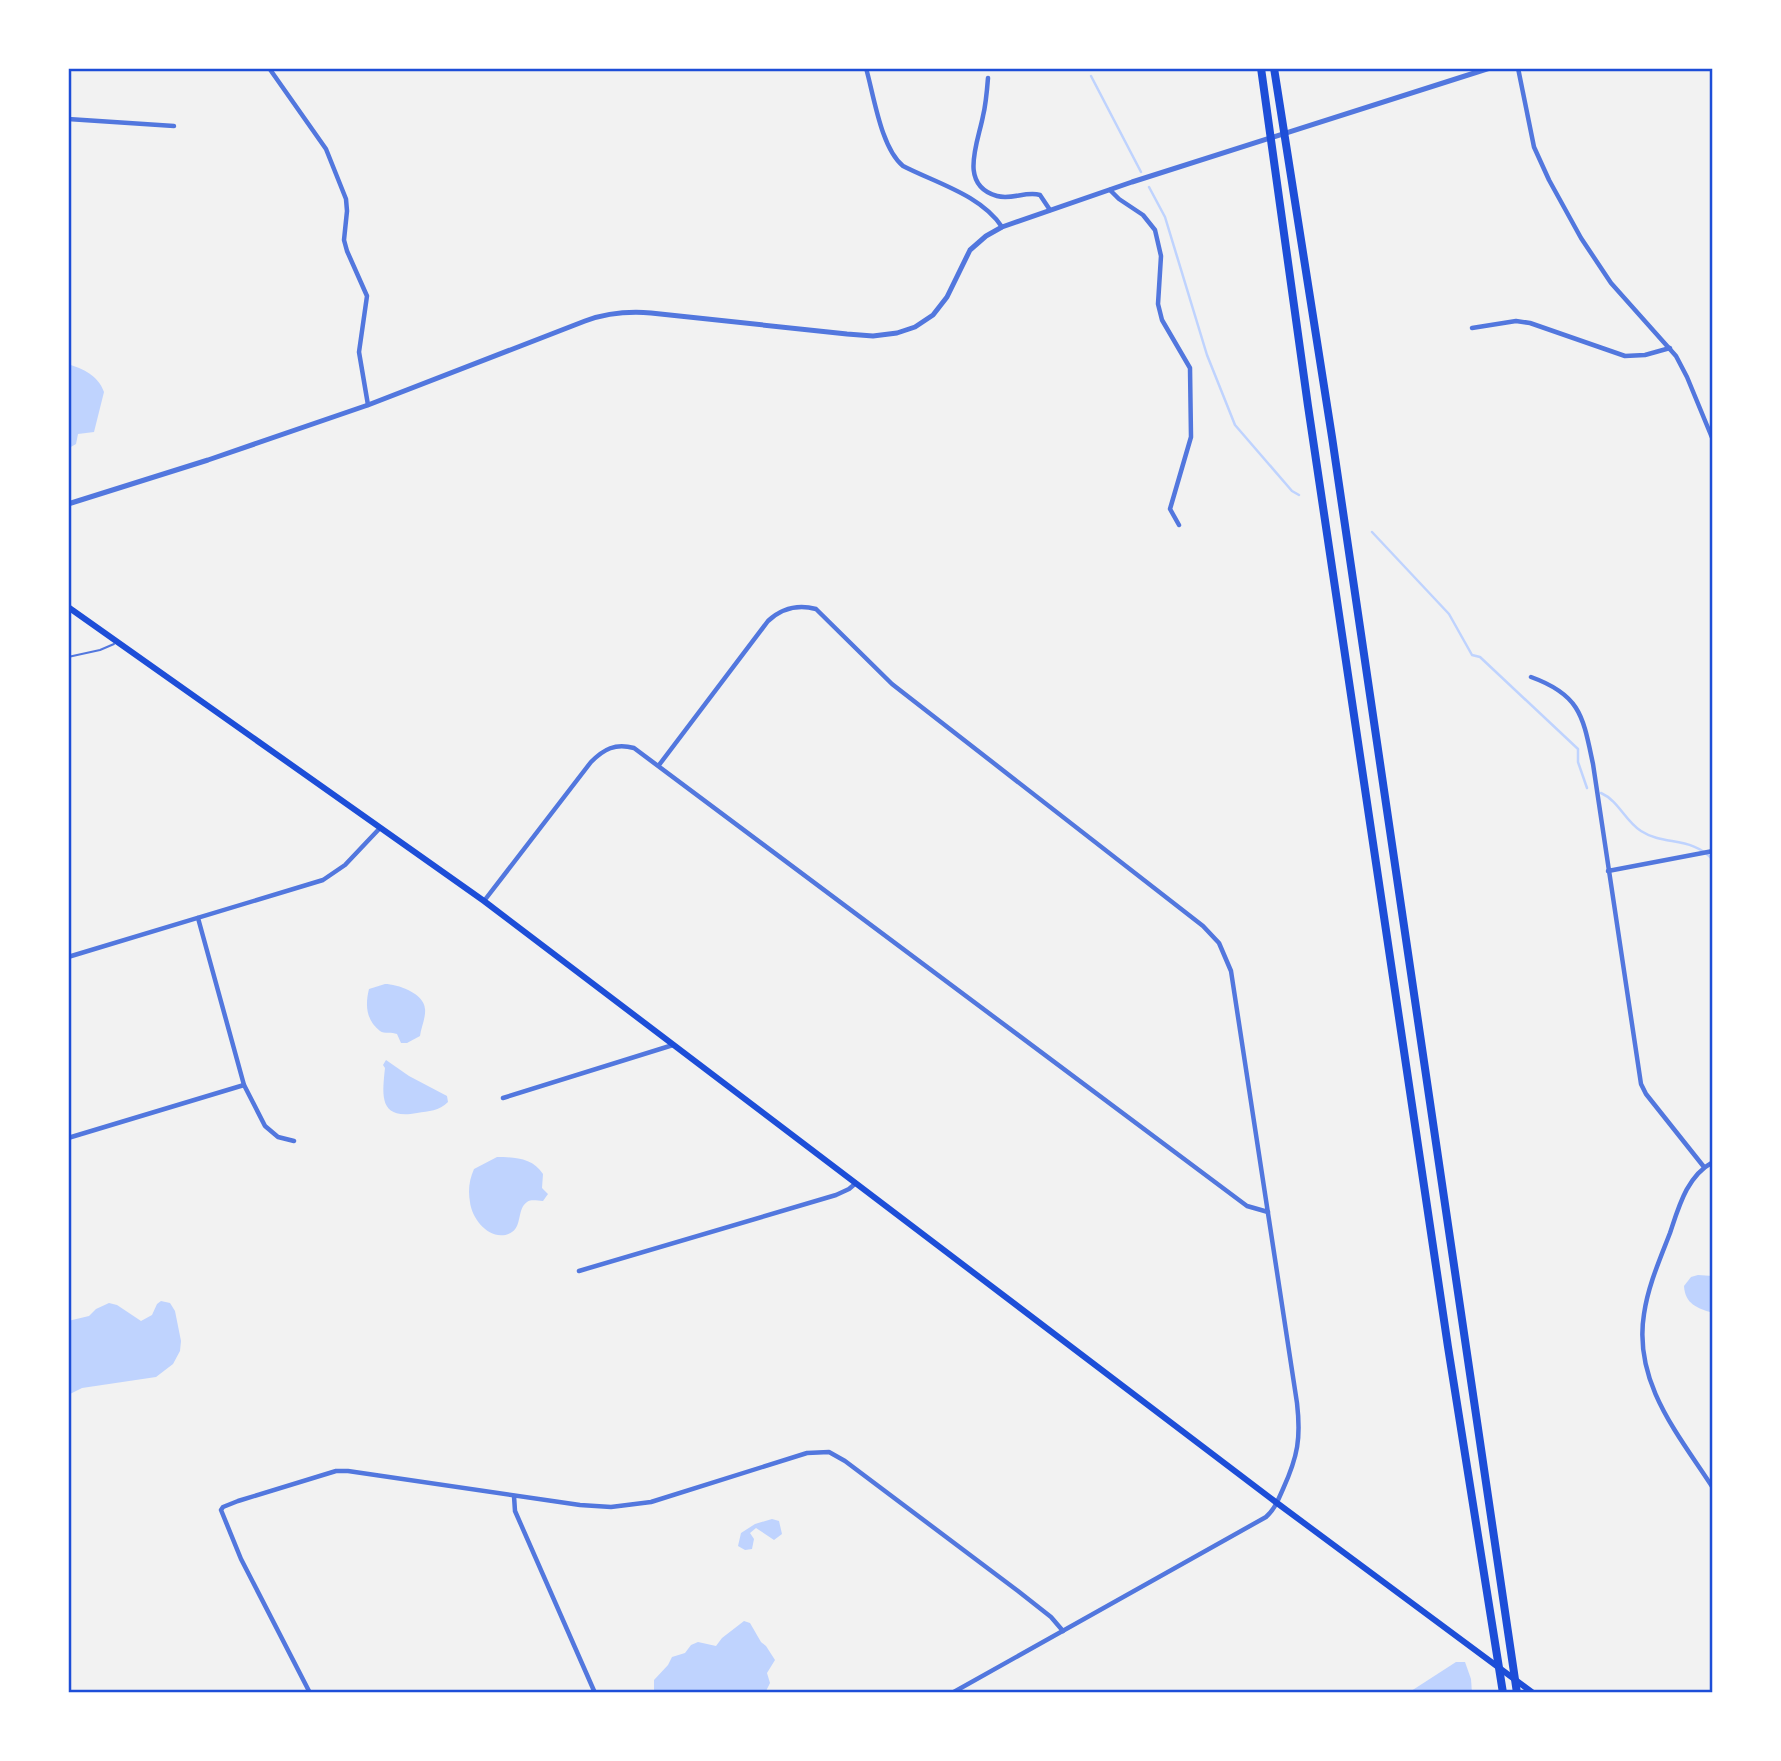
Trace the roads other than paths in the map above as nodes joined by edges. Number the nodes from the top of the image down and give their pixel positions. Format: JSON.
{"nodes":[{"id":1,"x":270,"y":68,"type":"edge"},
{"id":2,"x":866,"y":68,"type":"edge"},
{"id":3,"x":1261,"y":68,"type":"edge"},
{"id":4,"x":1274,"y":68,"type":"edge"},
{"id":5,"x":1490,"y":68,"type":"edge"},
{"id":6,"x":1518,"y":68,"type":"edge"},
{"id":7,"x":988,"y":78,"type":"dead end"},
{"id":8,"x":68,"y":119,"type":"edge"},
{"id":9,"x":174,"y":126,"type":"dead end"},
{"id":10,"x":1110,"y":190,"type":"junction"},
{"id":11,"x":1050,"y":210,"type":"junction"},
{"id":12,"x":1002,"y":227,"type":"junction"},
{"id":13,"x":1472,"y":328,"type":"dead end"},
{"id":14,"x":1670,"y":348,"type":"junction"},
{"id":15,"x":368,"y":405,"type":"junction"},
{"id":16,"x":1713,"y":440,"type":"edge"},
{"id":17,"x":68,"y":503,"type":"edge"},
{"id":18,"x":1179,"y":525,"type":"dead end"},
{"id":19,"x":68,"y":607,"type":"edge"},
{"id":20,"x":118,"y":642,"type":"junction"},
{"id":21,"x":68,"y":657,"type":"edge"},
{"id":22,"x":1531,"y":677,"type":"dead end"},
{"id":23,"x":659,"y":765,"type":"junction"},
{"id":24,"x":380,"y":828,"type":"junction"},
{"id":25,"x":1713,"y":851,"type":"edge"},
{"id":26,"x":1608,"y":871,"type":"junction"},
{"id":27,"x":484,"y":901,"type":"junction"},
{"id":28,"x":198,"y":918,"type":"junction"},
{"id":29,"x":68,"y":957,"type":"edge"},
{"id":30,"x":674,"y":1045,"type":"junction"},
{"id":31,"x":244,"y":1085,"type":"junction"},
{"id":32,"x":503,"y":1098,"type":"dead end"},
{"id":33,"x":68,"y":1138,"type":"edge"},
{"id":34,"x":293,"y":1141,"type":"dead end"},
{"id":35,"x":1713,"y":1162,"type":"edge"},
{"id":36,"x":1704,"y":1167,"type":"junction"},
{"id":37,"x":856,"y":1183,"type":"junction"},
{"id":38,"x":1268,"y":1212,"type":"junction"},
{"id":39,"x":579,"y":1271,"type":"dead end"},
{"id":40,"x":1713,"y":1488,"type":"edge"},
{"id":41,"x":514,"y":1496,"type":"junction"},
{"id":42,"x":1277,"y":1503,"type":"junction"},
{"id":43,"x":1063,"y":1631,"type":"junction"},
{"id":44,"x":1503,"y":1689,"type":"edge"},
{"id":45,"x":310,"y":1693,"type":"edge"},
{"id":46,"x":595,"y":1693,"type":"edge"},
{"id":47,"x":952,"y":1693,"type":"edge"},
{"id":48,"x":1517,"y":1693,"type":"edge"},
{"id":49,"x":1533,"y":1693,"type":"edge"}],
"edges":[{"from":1,"to":15,"type":"street"},
{"from":2,"to":12,"type":"street"},
{"from":3,"to":44,"type":"highway"},
{"from":4,"to":48,"type":"highway"},
{"from":5,"to":10,"type":"street"},
{"from":6,"to":14,"type":"street"},
{"from":7,"to":11,"type":"street"},
{"from":8,"to":9,"type":"street"},
{"from":10,"to":11,"type":"street"},
{"from":10,"to":18,"type":"street"},
{"from":11,"to":12,"type":"street"},
{"from":12,"to":15,"type":"street"},
{"from":13,"to":14,"type":"street"},
{"from":14,"to":16,"type":"street"},
{"from":15,"to":17,"type":"street"},
{"from":19,"to":20,"type":"main road"},
{"from":20,"to":21,"type":"lane"},
{"from":20,"to":24,"type":"main road"},
{"from":22,"to":26,"type":"street"},
{"from":23,"to":27,"type":"street"},
{"from":23,"to":38,"type":"street"},
{"from":23,"to":38,"type":"street"},
{"from":24,"to":27,"type":"main road"},
{"from":24,"to":28,"type":"street"},
{"from":25,"to":26,"type":"street"},
{"from":26,"to":36,"type":"street"},
{"from":27,"to":30,"type":"main road"},
{"from":28,"to":29,"type":"street"},
{"from":28,"to":31,"type":"street"},
{"from":30,"to":32,"type":"street"},
{"from":30,"to":37,"type":"main road"},
{"from":31,"to":33,"type":"street"},
{"from":31,"to":34,"type":"street"},
{"from":35,"to":36,"type":"street"},
{"from":36,"to":40,"type":"street"},
{"from":37,"to":39,"type":"street"},
{"from":37,"to":42,"type":"main road"},
{"from":38,"to":42,"type":"street"},
{"from":41,"to":43,"type":"street"},
{"from":41,"to":45,"type":"street"},
{"from":41,"to":46,"type":"street"},
{"from":42,"to":43,"type":"street"},
{"from":42,"to":49,"type":"main road"},
{"from":43,"to":47,"type":"street"}]}
